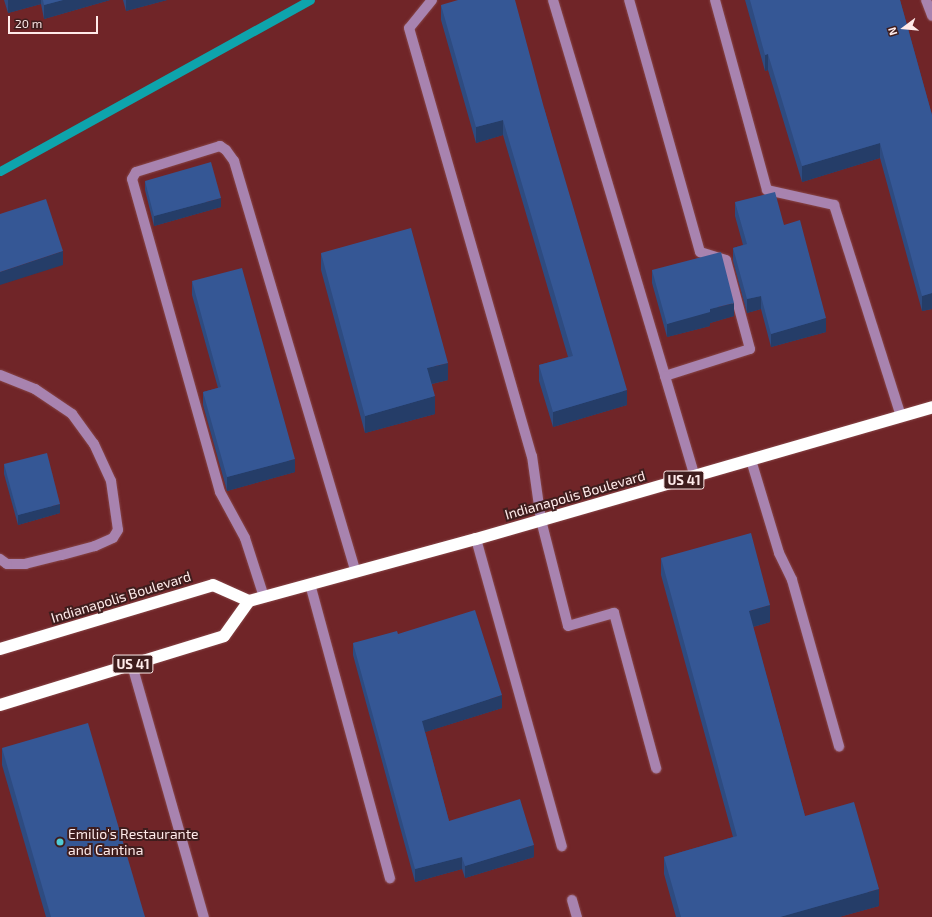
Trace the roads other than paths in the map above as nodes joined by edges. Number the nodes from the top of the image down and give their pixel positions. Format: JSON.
{"nodes":[{"id":1,"x":432,"y":0,"type":"edge"},
{"id":2,"x":553,"y":0,"type":"edge"},
{"id":3,"x":629,"y":0,"type":"edge"},
{"id":4,"x":715,"y":0,"type":"edge"},
{"id":5,"x":926,"y":0,"type":"edge"},
{"id":6,"x":932,"y":16,"type":"edge"},
{"id":7,"x":0,"y":375,"type":"edge"},
{"id":8,"x":665,"y":376,"type":"junction"},
{"id":9,"x":932,"y":407,"type":"edge"},
{"id":10,"x":901,"y":416,"type":"junction"},
{"id":11,"x":751,"y":460,"type":"junction"},
{"id":12,"x":695,"y":477,"type":"junction"},
{"id":13,"x":541,"y":520,"type":"junction"},
{"id":14,"x":476,"y":539,"type":"junction"},
{"id":15,"x":0,"y":559,"type":"edge"},
{"id":16,"x":356,"y":572,"type":"junction"},
{"id":17,"x":310,"y":584,"type":"junction"},
{"id":18,"x":264,"y":597,"type":"junction"},
{"id":19,"x":249,"y":601,"type":"junction"},
{"id":20,"x":0,"y":649,"type":"edge"},
{"id":21,"x":132,"y":664,"type":"junction"},
{"id":22,"x":0,"y":706,"type":"edge"},
{"id":23,"x":839,"y":746,"type":"dead end"},
{"id":24,"x":656,"y":768,"type":"dead end"},
{"id":25,"x":562,"y":846,"type":"dead end"},
{"id":26,"x":390,"y":878,"type":"dead end"},
{"id":27,"x":572,"y":900,"type":"dead end"},
{"id":28,"x":204,"y":917,"type":"edge"},
{"id":29,"x":577,"y":917,"type":"edge"}],
"edges":[{"from":1,"to":13,"type":"lane"},
{"from":2,"to":8,"type":"lane"},
{"from":3,"to":8,"type":"lane"},
{"from":4,"to":10,"type":"lane"},
{"from":5,"to":6,"type":"lane"},
{"from":7,"to":15,"type":"lane"},
{"from":8,"to":12,"type":"lane"},
{"from":9,"to":10,"type":"highway","name":"Indianapolis Boulevard","number":"US 41"},
{"from":10,"to":11,"type":"highway","name":"Indianapolis Boulevard","number":"US 41"},
{"from":11,"to":12,"type":"highway","name":"Indianapolis Boulevard","number":"US 41"},
{"from":11,"to":23,"type":"lane"},
{"from":12,"to":13,"type":"highway","name":"Indianapolis Boulevard","number":"US 41"},
{"from":13,"to":14,"type":"highway","name":"Indianapolis Boulevard","number":"US 41"},
{"from":13,"to":24,"type":"lane"},
{"from":14,"to":16,"type":"highway","name":"Indianapolis Boulevard","number":"US 41"},
{"from":14,"to":25,"type":"lane"},
{"from":16,"to":17,"type":"highway","name":"Indianapolis Boulevard","number":"US 41"},
{"from":16,"to":18,"type":"lane"},
{"from":17,"to":18,"type":"highway","name":"Indianapolis Boulevard","number":"US 41"},
{"from":17,"to":26,"type":"lane"},
{"from":18,"to":19,"type":"highway","name":"Indianapolis Boulevard","number":"US 41"},
{"from":19,"to":20,"type":"highway","name":"Indianapolis Boulevard"},
{"from":19,"to":21,"type":"highway","number":"US 41"},
{"from":21,"to":22,"type":"highway","number":"US 41"},
{"from":21,"to":28,"type":"lane"},
{"from":27,"to":29,"type":"lane"}]}
